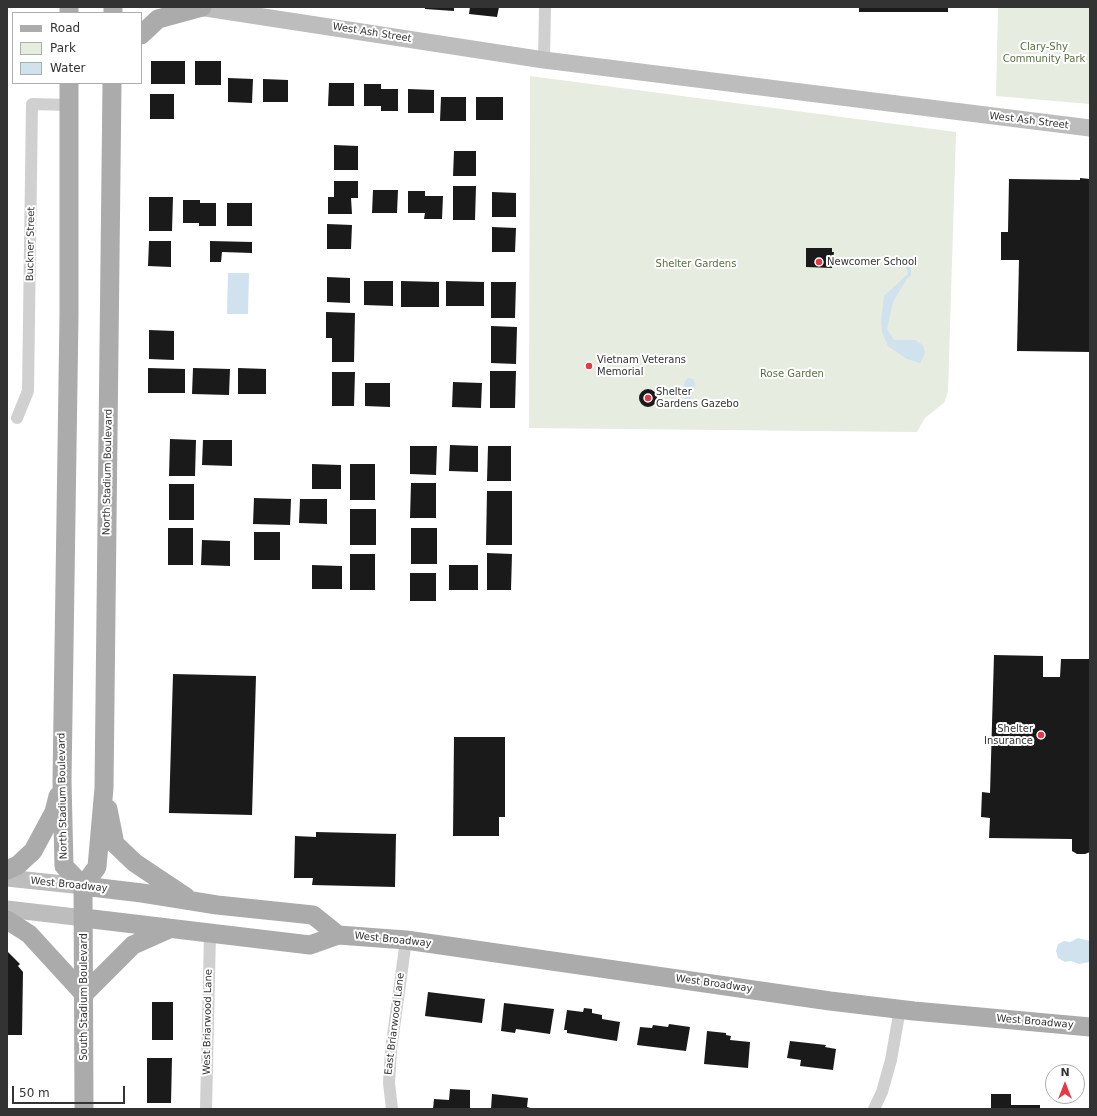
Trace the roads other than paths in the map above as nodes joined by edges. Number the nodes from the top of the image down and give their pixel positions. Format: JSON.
{"nodes":[{"id":1,"x":200,"y":7,"type":"edge"},
{"id":2,"x":545,"y":7,"type":"edge"},
{"id":3,"x":142,"y":34,"type":"edge"},
{"id":4,"x":544,"y":60,"type":"junction"},
{"id":5,"x":69,"y":84,"type":"edge"},
{"id":6,"x":112,"y":84,"type":"edge"},
{"id":7,"x":68,"y":105,"type":"junction"},
{"id":8,"x":1090,"y":128,"type":"edge"},
{"id":9,"x":17,"y":418,"type":"dead end"},
{"id":10,"x":62,"y":782,"type":"junction"},
{"id":11,"x":104,"y":788,"type":"junction"},
{"id":12,"x":7,"y":870,"type":"edge"},
{"id":13,"x":7,"y":878,"type":"edge"},
{"id":14,"x":83,"y":886,"type":"junction"},
{"id":15,"x":192,"y":901,"type":"junction"},
{"id":16,"x":7,"y":909,"type":"edge"},
{"id":17,"x":84,"y":918,"type":"junction"},
{"id":18,"x":7,"y":920,"type":"edge"},
{"id":19,"x":169,"y":929,"type":"junction"},
{"id":20,"x":210,"y":934,"type":"junction"},
{"id":21,"x":338,"y":934,"type":"junction"},
{"id":22,"x":406,"y":940,"type":"junction"},
{"id":23,"x":84,"y":994,"type":"junction"},
{"id":24,"x":900,"y":1009,"type":"junction"},
{"id":25,"x":1090,"y":1027,"type":"edge"},
{"id":26,"x":84,"y":1109,"type":"edge"},
{"id":27,"x":206,"y":1109,"type":"edge"},
{"id":28,"x":392,"y":1109,"type":"edge"},
{"id":29,"x":874,"y":1109,"type":"edge"}],
"edges":[{"from":1,"to":3,"type":"main road"},
{"from":1,"to":4,"type":"street","name":"West Ash Street"},
{"from":2,"to":4,"type":"street"},
{"from":4,"to":8,"type":"street","name":"West Ash Street"},
{"from":5,"to":7,"type":"main road","name":"North Stadium Boulevard"},
{"from":6,"to":11,"type":"main road","name":"North Stadium Boulevard"},
{"from":7,"to":9,"type":"street","name":"Buckner Street"},
{"from":7,"to":10,"type":"main road","name":"North Stadium Boulevard"},
{"from":10,"to":12,"type":"main road"},
{"from":10,"to":14,"type":"main road","name":"North Stadium Boulevard"},
{"from":11,"to":14,"type":"main road","name":"North Stadium Boulevard"},
{"from":11,"to":15,"type":"main road"},
{"from":13,"to":14,"type":"street","name":"West Broadway"},
{"from":14,"to":15,"type":"main road","name":"West Broadway"},
{"from":14,"to":17,"type":"main road","name":"South Stadium Boulevard"},
{"from":15,"to":21,"type":"main road","name":"West Broadway"},
{"from":16,"to":17,"type":"street","name":"West Broadway"},
{"from":17,"to":19,"type":"main road","name":"West Broadway"},
{"from":17,"to":23,"type":"main road","name":"South Stadium Boulevard"},
{"from":18,"to":23,"type":"main road"},
{"from":19,"to":20,"type":"main road","name":"West Broadway"},
{"from":19,"to":23,"type":"main road"},
{"from":20,"to":21,"type":"main road","name":"West Broadway"},
{"from":20,"to":27,"type":"street","name":"West Briarwood Lane"},
{"from":21,"to":22,"type":"main road","name":"West Broadway"},
{"from":22,"to":24,"type":"main road","name":"West Broadway"},
{"from":22,"to":28,"type":"street","name":"East Briarwood Lane"},
{"from":23,"to":26,"type":"main road","name":"South Stadium Boulevard"},
{"from":24,"to":25,"type":"main road","name":"West Broadway"},
{"from":24,"to":29,"type":"street"}]}
